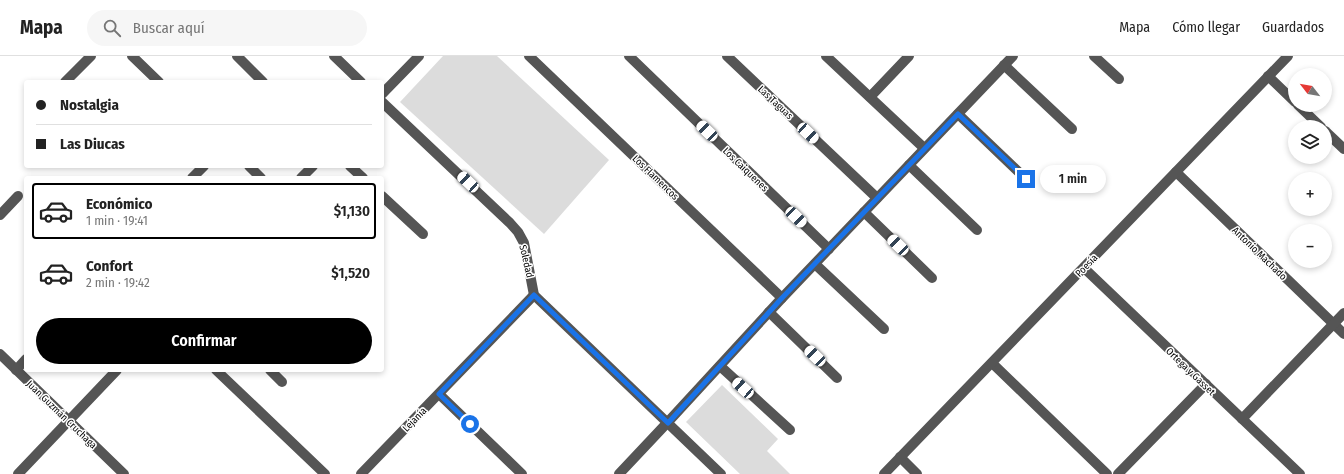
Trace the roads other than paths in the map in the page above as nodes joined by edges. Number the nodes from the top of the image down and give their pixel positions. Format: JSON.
{"nodes":[{"id":1,"x":91,"y":56,"type":"edge"},
{"id":2,"x":132,"y":56,"type":"edge"},
{"id":3,"x":236,"y":56,"type":"edge"},
{"id":4,"x":334,"y":56,"type":"edge"},
{"id":5,"x":419,"y":56,"type":"edge"},
{"id":6,"x":529,"y":56,"type":"edge"},
{"id":7,"x":629,"y":56,"type":"edge"},
{"id":8,"x":727,"y":56,"type":"edge"},
{"id":9,"x":826,"y":56,"type":"edge"},
{"id":10,"x":909,"y":56,"type":"edge"},
{"id":11,"x":1013,"y":56,"type":"edge"},
{"id":12,"x":1094,"y":56,"type":"edge"},
{"id":13,"x":1288,"y":56,"type":"edge"},
{"id":14,"x":1004,"y":65,"type":"junction"},
{"id":15,"x":1268,"y":76,"type":"junction"},
{"id":16,"x":1119,"y":79,"type":"dead end"},
{"id":17,"x":68,"y":80,"type":"edge"},
{"id":18,"x":158,"y":80,"type":"edge"},
{"id":19,"x":261,"y":80,"type":"edge"},
{"id":20,"x":359,"y":80,"type":"edge"},
{"id":21,"x":384,"y":92,"type":"edge"},
{"id":22,"x":1288,"y":95,"type":"edge"},
{"id":23,"x":870,"y":97,"type":"junction"},
{"id":24,"x":384,"y":104,"type":"edge"},
{"id":25,"x":1305,"y":112,"type":"edge"},
{"id":26,"x":958,"y":114,"type":"junction"},
{"id":27,"x":1314,"y":120,"type":"edge"},
{"id":28,"x":1072,"y":129,"type":"dead end"},
{"id":29,"x":1332,"y":138,"type":"edge"},
{"id":30,"x":924,"y":148,"type":"junction"},
{"id":31,"x":1344,"y":149,"type":"edge"},
{"id":32,"x":909,"y":165,"type":"junction"},
{"id":33,"x":202,"y":168,"type":"edge"},
{"id":34,"x":251,"y":168,"type":"edge"},
{"id":35,"x":311,"y":168,"type":"edge"},
{"id":36,"x":352,"y":168,"type":"edge"},
{"id":37,"x":1176,"y":172,"type":"junction"},
{"id":38,"x":194,"y":176,"type":"edge"},
{"id":39,"x":259,"y":176,"type":"edge"},
{"id":40,"x":304,"y":176,"type":"edge"},
{"id":41,"x":361,"y":176,"type":"edge"},
{"id":42,"x":1026,"y":179,"type":"dead end"},
{"id":43,"x":18,"y":196,"type":"dead end"},
{"id":44,"x":384,"y":198,"type":"edge"},
{"id":45,"x":877,"y":198,"type":"junction"},
{"id":46,"x":864,"y":212,"type":"junction"},
{"id":47,"x":0,"y":215,"type":"edge"},
{"id":48,"x":977,"y":230,"type":"dead end"},
{"id":49,"x":423,"y":234,"type":"dead end"},
{"id":50,"x":829,"y":249,"type":"junction"},
{"id":51,"x":815,"y":264,"type":"junction"},
{"id":52,"x":1084,"y":268,"type":"junction"},
{"id":53,"x":932,"y":278,"type":"dead end"},
{"id":54,"x":534,"y":295,"type":"junction"},
{"id":55,"x":782,"y":298,"type":"junction"},
{"id":56,"x":769,"y":312,"type":"junction"},
{"id":57,"x":1344,"y":313,"type":"edge"},
{"id":58,"x":1334,"y":324,"type":"junction"},
{"id":59,"x":884,"y":329,"type":"dead end"},
{"id":60,"x":1344,"y":334,"type":"edge"},
{"id":61,"x":0,"y":354,"type":"edge"},
{"id":62,"x":24,"y":361,"type":"edge"},
{"id":63,"x":992,"y":363,"type":"junction"},
{"id":64,"x":720,"y":366,"type":"junction"},
{"id":65,"x":16,"y":370,"type":"junction"},
{"id":66,"x":115,"y":372,"type":"edge"},
{"id":67,"x":218,"y":372,"type":"edge"},
{"id":68,"x":272,"y":372,"type":"edge"},
{"id":69,"x":837,"y":378,"type":"dead end"},
{"id":70,"x":282,"y":382,"type":"dead end"},
{"id":71,"x":1206,"y":384,"type":"junction"},
{"id":72,"x":439,"y":394,"type":"junction"},
{"id":73,"x":1242,"y":419,"type":"junction"},
{"id":74,"x":69,"y":421,"type":"junction"},
{"id":75,"x":668,"y":423,"type":"junction"},
{"id":76,"x":790,"y":430,"type":"dead end"},
{"id":77,"x":900,"y":457,"type":"junction"},
{"id":78,"x":18,"y":474,"type":"edge"},
{"id":79,"x":124,"y":474,"type":"edge"},
{"id":80,"x":325,"y":474,"type":"edge"},
{"id":81,"x":361,"y":474,"type":"edge"},
{"id":82,"x":522,"y":474,"type":"edge"},
{"id":83,"x":619,"y":474,"type":"edge"},
{"id":84,"x":720,"y":474,"type":"edge"},
{"id":85,"x":884,"y":474,"type":"edge"},
{"id":86,"x":917,"y":474,"type":"edge"},
{"id":87,"x":1107,"y":474,"type":"edge"},
{"id":88,"x":1118,"y":474,"type":"edge"},
{"id":89,"x":1300,"y":474,"type":"edge"}],
"edges":[{"from":1,"to":17,"type":"street"},
{"from":2,"to":18,"type":"street"},
{"from":3,"to":19,"type":"street"},
{"from":4,"to":20,"type":"street"},
{"from":5,"to":21,"type":"street"},
{"from":6,"to":55,"type":"street","name":"Los Flamencos"},
{"from":7,"to":50,"type":"street","name":"Los Caiquenes"},
{"from":8,"to":45,"type":"street","name":"Las Taguas"},
{"from":9,"to":23,"type":"street"},
{"from":10,"to":23,"type":"street"},
{"from":11,"to":14,"type":"street"},
{"from":12,"to":16,"type":"street"},
{"from":13,"to":15,"type":"street","name":"Poesía"},
{"from":14,"to":26,"type":"street"},
{"from":14,"to":28,"type":"street"},
{"from":15,"to":22,"type":"street"},
{"from":15,"to":37,"type":"street","name":"Poesía"},
{"from":23,"to":30,"type":"street"},
{"from":24,"to":54,"type":"street","name":"Soledad"},
{"from":25,"to":27,"type":"street"},
{"from":26,"to":30,"type":"street"},
{"from":26,"to":42,"type":"street"},
{"from":29,"to":31,"type":"street"},
{"from":30,"to":32,"type":"street"},
{"from":32,"to":45,"type":"street"},
{"from":32,"to":48,"type":"street"},
{"from":33,"to":38,"type":"street"},
{"from":34,"to":39,"type":"street"},
{"from":35,"to":40,"type":"street"},
{"from":36,"to":41,"type":"street"},
{"from":37,"to":52,"type":"street","name":"Poesía"},
{"from":37,"to":58,"type":"street","name":"Antonio Machado"},
{"from":43,"to":47,"type":"street"},
{"from":44,"to":49,"type":"street"},
{"from":45,"to":46,"type":"street"},
{"from":46,"to":50,"type":"street"},
{"from":46,"to":53,"type":"street"},
{"from":50,"to":51,"type":"street"},
{"from":51,"to":55,"type":"street"},
{"from":51,"to":59,"type":"street"},
{"from":52,"to":63,"type":"street","name":"Poesía"},
{"from":52,"to":71,"type":"street","name":"Ortega y Gasset"},
{"from":54,"to":72,"type":"street","name":"Lejanía"},
{"from":54,"to":75,"type":"street"},
{"from":55,"to":56,"type":"street"},
{"from":56,"to":64,"type":"street"},
{"from":56,"to":69,"type":"street"},
{"from":57,"to":58,"type":"street"},
{"from":58,"to":60,"type":"street","name":"Antonio Machado"},
{"from":58,"to":73,"type":"street"},
{"from":61,"to":65,"type":"street","name":"Juan Guzmán Cruchaga"},
{"from":62,"to":65,"type":"street"},
{"from":63,"to":77,"type":"street","name":"Poesía"},
{"from":63,"to":87,"type":"street"},
{"from":64,"to":75,"type":"street"},
{"from":64,"to":76,"type":"street"},
{"from":65,"to":74,"type":"street","name":"Juan Guzmán Cruchaga"},
{"from":66,"to":74,"type":"street"},
{"from":67,"to":80,"type":"street"},
{"from":68,"to":70,"type":"street"},
{"from":71,"to":73,"type":"street","name":"Ortega y Gasset"},
{"from":71,"to":88,"type":"street"},
{"from":72,"to":81,"type":"street","name":"Lejanía"},
{"from":72,"to":82,"type":"street"},
{"from":73,"to":89,"type":"street","name":"Ortega y Gasset"},
{"from":74,"to":78,"type":"street"},
{"from":74,"to":79,"type":"street","name":"Juan Guzmán Cruchaga"},
{"from":75,"to":83,"type":"street"},
{"from":75,"to":84,"type":"street"},
{"from":77,"to":85,"type":"street","name":"Poesía"},
{"from":77,"to":86,"type":"street"}]}
